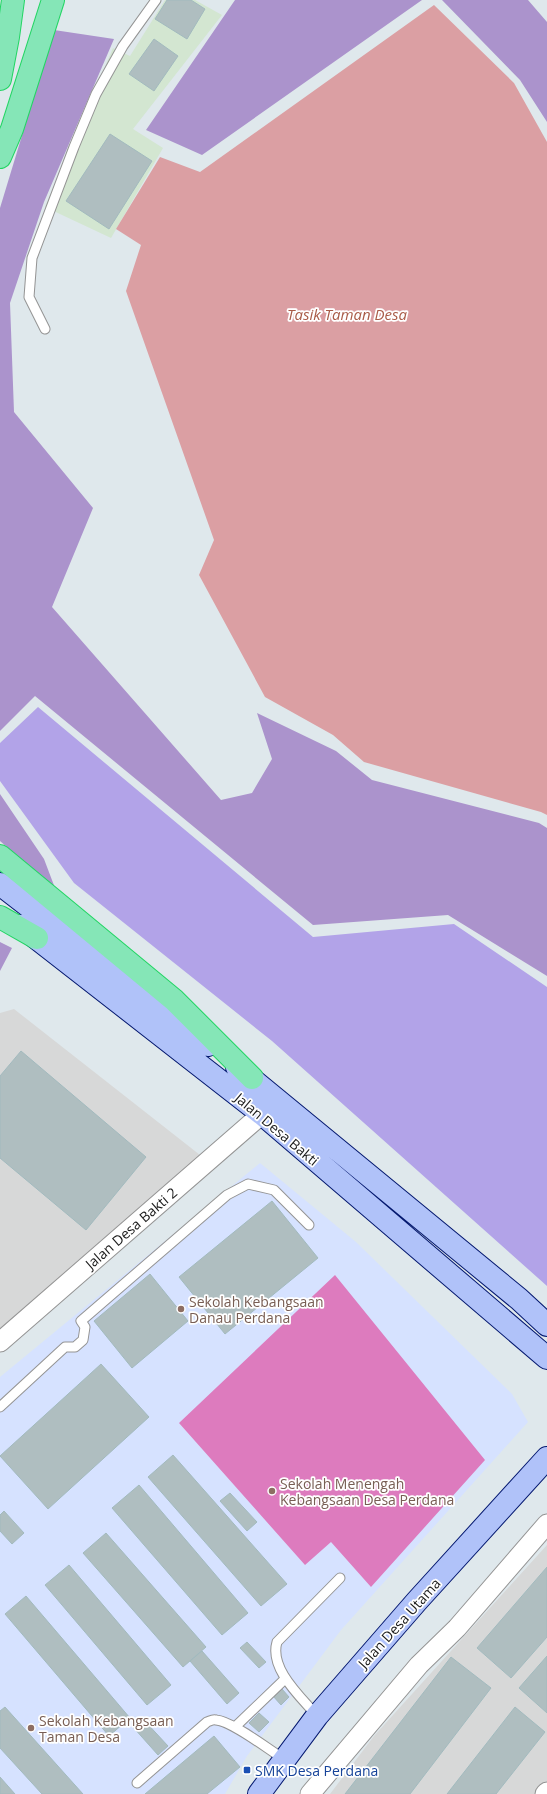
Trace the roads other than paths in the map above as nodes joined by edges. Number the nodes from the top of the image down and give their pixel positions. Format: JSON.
{"nodes":[{"id":1,"x":13,"y":0,"type":"edge"},
{"id":2,"x":53,"y":0,"type":"edge"},
{"id":3,"x":156,"y":0,"type":"edge"},
{"id":4,"x":0,"y":79,"type":"edge"},
{"id":5,"x":0,"y":157,"type":"edge"},
{"id":6,"x":45,"y":329,"type":"dead end"},
{"id":7,"x":0,"y":856,"type":"edge"},
{"id":8,"x":0,"y":884,"type":"edge"},
{"id":9,"x":0,"y":910,"type":"edge"},
{"id":10,"x":0,"y":917,"type":"edge"},
{"id":11,"x":37,"y":938,"type":"junction"},
{"id":12,"x":252,"y":1078,"type":"junction"},
{"id":13,"x":262,"y":1114,"type":"junction"},
{"id":14,"x":309,"y":1225,"type":"dead end"},
{"id":15,"x":547,"y":1325,"type":"edge"},
{"id":16,"x":0,"y":1342,"type":"edge"},
{"id":17,"x":545,"y":1359,"type":"edge"},
{"id":18,"x":0,"y":1407,"type":"edge"},
{"id":19,"x":547,"y":1458,"type":"edge"},
{"id":20,"x":547,"y":1524,"type":"edge"},
{"id":21,"x":340,"y":1578,"type":"dead end"},
{"id":22,"x":285,"y":1679,"type":"junction"},
{"id":23,"x":317,"y":1716,"type":"junction"},
{"id":24,"x":235,"y":1727,"type":"junction"},
{"id":25,"x":284,"y":1759,"type":"junction"},
{"id":26,"x":137,"y":1783,"type":"dead end"},
{"id":27,"x":259,"y":1794,"type":"edge"},
{"id":28,"x":310,"y":1794,"type":"edge"}],
"edges":[{"from":1,"to":4,"type":"highway"},
{"from":2,"to":5,"type":"highway"},
{"from":3,"to":6,"type":"lane"},
{"from":7,"to":12,"type":"highway"},
{"from":8,"to":12,"type":"street","name":"Jalan Desa Bakti"},
{"from":9,"to":11,"type":"street","name":"Jalan Desa Bakti"},
{"from":10,"to":11,"type":"highway"},
{"from":11,"to":13,"type":"street","name":"Jalan Desa Bakti"},
{"from":12,"to":15,"type":"street","name":"Jalan Desa Bakti"},
{"from":13,"to":16,"type":"street","name":"Jalan Desa Bakti 2"},
{"from":13,"to":17,"type":"street","name":"Jalan Desa Bakti"},
{"from":14,"to":18,"type":"lane"},
{"from":19,"to":23,"type":"street","name":"Jalan Desa Utama"},
{"from":20,"to":28,"type":"street"},
{"from":21,"to":22,"type":"lane"},
{"from":22,"to":23,"type":"lane"},
{"from":22,"to":24,"type":"lane"},
{"from":23,"to":25,"type":"street","name":"Jalan Desa Utama"},
{"from":24,"to":25,"type":"lane"},
{"from":24,"to":26,"type":"lane"},
{"from":25,"to":27,"type":"street","name":"Jalan Desa Utama"}]}
